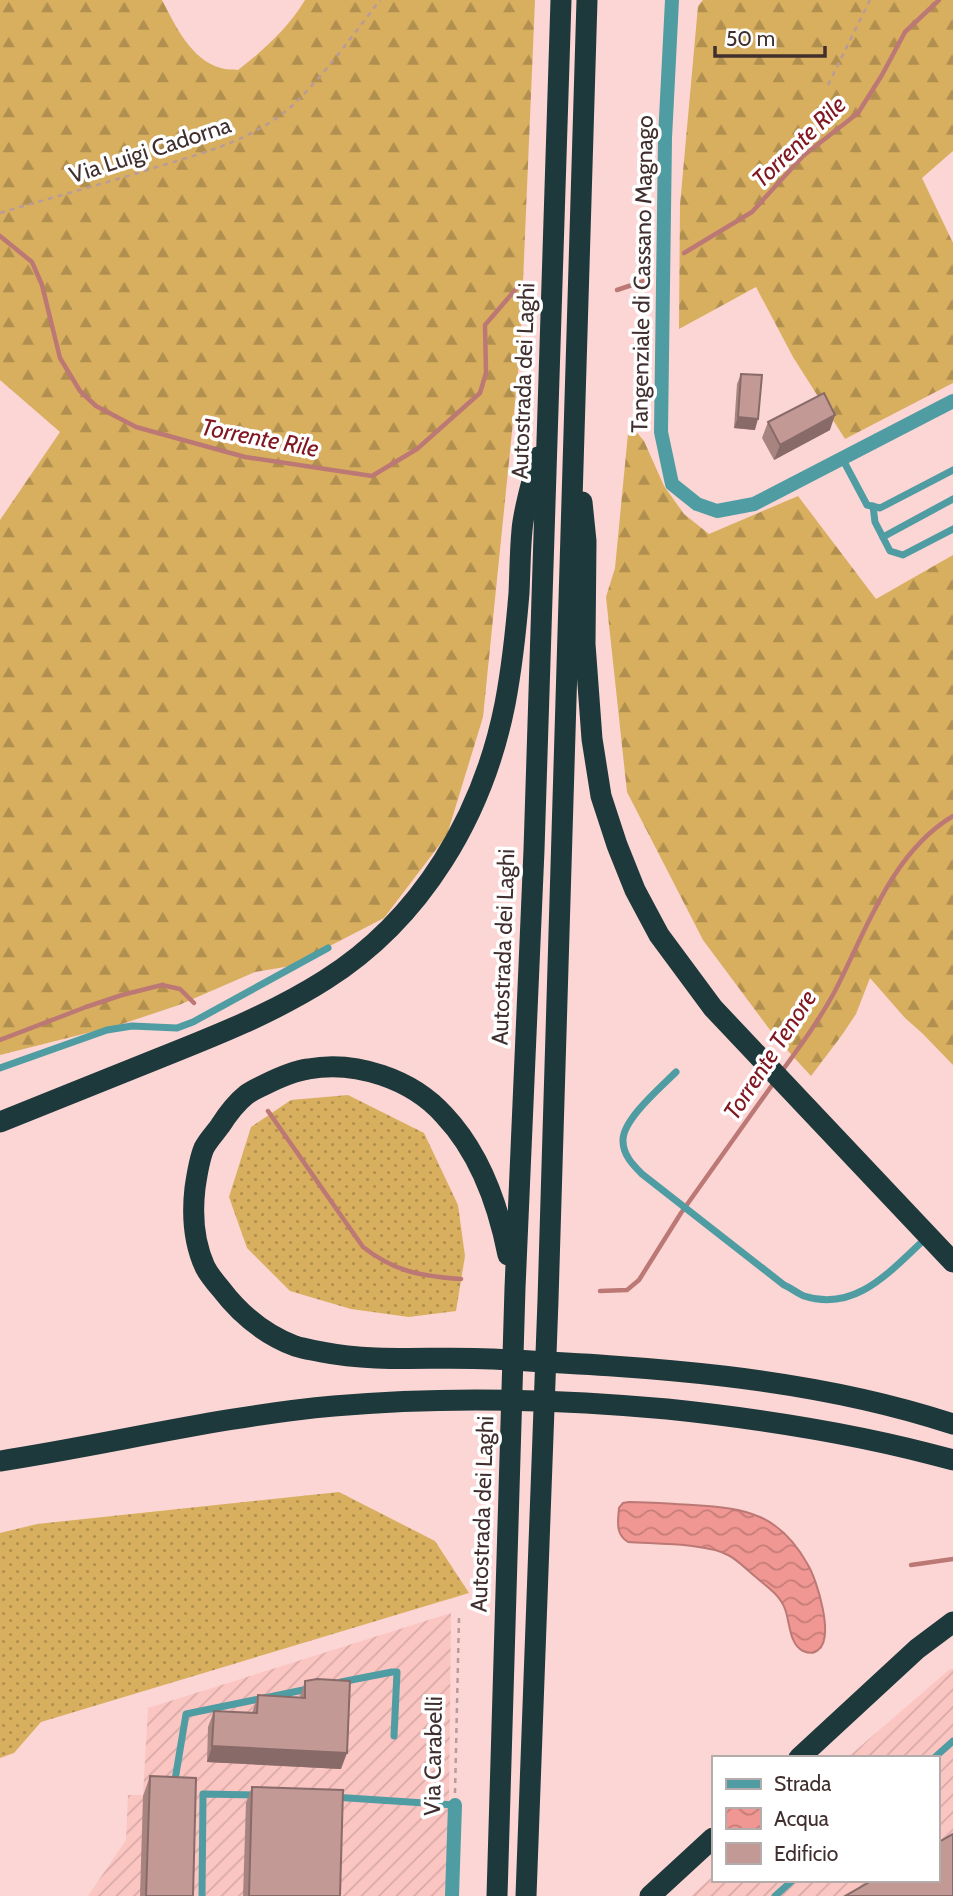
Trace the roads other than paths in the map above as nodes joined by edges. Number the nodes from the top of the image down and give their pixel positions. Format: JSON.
{"nodes":[{"id":1,"x":561,"y":0,"type":"edge"},
{"id":2,"x":587,"y":0,"type":"edge"},
{"id":3,"x":672,"y":0,"type":"edge"},
{"id":4,"x":953,"y":401,"type":"edge"},
{"id":5,"x":549,"y":410,"type":"junction"},
{"id":6,"x":574,"y":412,"type":"junction"},
{"id":7,"x":842,"y":458,"type":"junction"},
{"id":8,"x":953,"y":470,"type":"edge"},
{"id":9,"x":953,"y":499,"type":"edge"},
{"id":10,"x":873,"y":506,"type":"junction"},
{"id":11,"x":953,"y":529,"type":"edge"},
{"id":12,"x":883,"y":537,"type":"junction"},
{"id":13,"x":328,"y":948,"type":"dead end"},
{"id":14,"x":0,"y":1068,"type":"edge"},
{"id":15,"x":676,"y":1072,"type":"dead end"},
{"id":16,"x":0,"y":1122,"type":"edge"},
{"id":17,"x":929,"y":1236,"type":"junction"},
{"id":18,"x":953,"y":1262,"type":"edge"},
{"id":19,"x":515,"y":1287,"type":"junction"},
{"id":20,"x":953,"y":1424,"type":"edge"},
{"id":21,"x":953,"y":1460,"type":"edge"},
{"id":22,"x":0,"y":1461,"type":"edge"},
{"id":23,"x":953,"y":1622,"type":"edge"},
{"id":24,"x":327,"y":1685,"type":"edge"},
{"id":25,"x":314,"y":1688,"type":"edge"},
{"id":26,"x":394,"y":1736,"type":"dead end"},
{"id":27,"x":953,"y":1741,"type":"edge"},
{"id":28,"x":801,"y":1756,"type":"edge"},
{"id":29,"x":936,"y":1756,"type":"edge"},
{"id":30,"x":184,"y":1791,"type":"edge"},
{"id":31,"x":193,"y":1792,"type":"edge"},
{"id":32,"x":203,"y":1794,"type":"junction"},
{"id":33,"x":261,"y":1795,"type":"edge"},
{"id":34,"x":322,"y":1797,"type":"edge"},
{"id":35,"x":455,"y":1805,"type":"joint"},
{"id":36,"x":712,"y":1839,"type":"edge"},
{"id":37,"x":791,"y":1882,"type":"edge"},
{"id":38,"x":202,"y":1896,"type":"edge"},
{"id":39,"x":452,"y":1896,"type":"edge"},
{"id":40,"x":497,"y":1896,"type":"edge"},
{"id":41,"x":526,"y":1896,"type":"edge"},
{"id":42,"x":650,"y":1896,"type":"edge"},
{"id":43,"x":775,"y":1896,"type":"edge"}],
"edges":[{"from":1,"to":5,"type":"highway","name":"Autostrada dei Laghi"},
{"from":2,"to":6,"type":"highway"},
{"from":3,"to":7,"type":"street","name":"Tangenziale di Cassano Magnago"},
{"from":4,"to":7,"type":"street","name":"Tangenziale di Cassano Magnago"},
{"from":5,"to":16,"type":"highway"},
{"from":5,"to":19,"type":"highway","name":"Autostrada dei Laghi"},
{"from":6,"to":17,"type":"highway"},
{"from":6,"to":41,"type":"highway"},
{"from":7,"to":10,"type":"lane"},
{"from":8,"to":10,"type":"lane"},
{"from":9,"to":12,"type":"lane"},
{"from":10,"to":12,"type":"lane"},
{"from":11,"to":12,"type":"lane"},
{"from":13,"to":14,"type":"lane"},
{"from":15,"to":17,"type":"lane"},
{"from":17,"to":18,"type":"highway"},
{"from":19,"to":20,"type":"highway"},
{"from":19,"to":40,"type":"highway","name":"Autostrada dei Laghi"},
{"from":21,"to":22,"type":"highway"},
{"from":23,"to":28,"type":"highway"},
{"from":24,"to":26,"type":"lane"},
{"from":25,"to":30,"type":"lane"},
{"from":27,"to":29,"type":"lane"},
{"from":31,"to":32,"type":"lane"},
{"from":32,"to":33,"type":"lane"},
{"from":32,"to":38,"type":"lane"},
{"from":34,"to":35,"type":"lane"},
{"from":35,"to":39,"type":"street","name":"Via Carabelli"},
{"from":36,"to":42,"type":"highway"},
{"from":37,"to":43,"type":"lane"}]}
